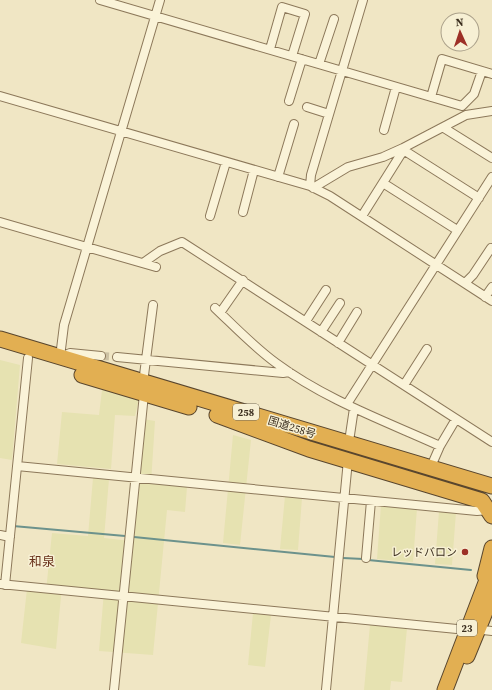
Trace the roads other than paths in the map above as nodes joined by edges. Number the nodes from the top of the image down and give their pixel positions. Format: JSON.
{"nodes":[{"id":1,"x":100,"y":0,"type":"edge"},
{"id":2,"x":160,"y":0,"type":"edge"},
{"id":3,"x":363,"y":0,"type":"edge"},
{"id":4,"x":155,"y":16,"type":"junction"},
{"id":5,"x":334,"y":19,"type":"dead end"},
{"id":6,"x":270,"y":50,"type":"junction"},
{"id":7,"x":292,"y":56,"type":"junction"},
{"id":8,"x":302,"y":59,"type":"junction"},
{"id":9,"x":319,"y":64,"type":"junction"},
{"id":10,"x":342,"y":71,"type":"junction"},
{"id":11,"x":482,"y":71,"type":"junction"},
{"id":12,"x":492,"y":74,"type":"edge"},
{"id":13,"x":396,"y":87,"type":"junction"},
{"id":14,"x":0,"y":96,"type":"edge"},
{"id":15,"x":431,"y":97,"type":"junction"},
{"id":16,"x":289,"y":101,"type":"dead end"},
{"id":17,"x":462,"y":106,"type":"junction"},
{"id":18,"x":307,"y":107,"type":"dead end"},
{"id":19,"x":492,"y":110,"type":"edge"},
{"id":20,"x":329,"y":114,"type":"junction"},
{"id":21,"x":466,"y":115,"type":"junction"},
{"id":22,"x":294,"y":124,"type":"dead end"},
{"id":23,"x":444,"y":128,"type":"junction"},
{"id":24,"x":384,"y":130,"type":"dead end"},
{"id":25,"x":122,"y":131,"type":"junction"},
{"id":26,"x":404,"y":150,"type":"junction"},
{"id":27,"x":492,"y":158,"type":"edge"},
{"id":28,"x":226,"y":162,"type":"junction"},
{"id":29,"x":254,"y":170,"type":"junction"},
{"id":30,"x":278,"y":177,"type":"junction"},
{"id":31,"x":492,"y":177,"type":"edge"},
{"id":32,"x":383,"y":182,"type":"junction"},
{"id":33,"x":311,"y":187,"type":"junction"},
{"id":34,"x":479,"y":198,"type":"junction"},
{"id":35,"x":243,"y":212,"type":"dead end"},
{"id":36,"x":210,"y":216,"type":"dead end"},
{"id":37,"x":362,"y":216,"type":"junction"},
{"id":38,"x":0,"y":222,"type":"edge"},
{"id":39,"x":457,"y":230,"type":"junction"},
{"id":40,"x":88,"y":247,"type":"junction"},
{"id":41,"x":491,"y":248,"type":"dead end"},
{"id":42,"x":143,"y":263,"type":"junction"},
{"id":43,"x":436,"y":264,"type":"junction"},
{"id":44,"x":156,"y":267,"type":"dead end"},
{"id":45,"x":242,"y":280,"type":"junction"},
{"id":46,"x":465,"y":284,"type":"junction"},
{"id":47,"x":492,"y":287,"type":"edge"},
{"id":48,"x":326,"y":290,"type":"dead end"},
{"id":49,"x":489,"y":299,"type":"edge"},
{"id":50,"x":340,"y":303,"type":"dead end"},
{"id":51,"x":153,"y":305,"type":"dead end"},
{"id":52,"x":357,"y":312,"type":"dead end"},
{"id":53,"x":306,"y":321,"type":"junction"},
{"id":54,"x":322,"y":332,"type":"junction"},
{"id":55,"x":0,"y":339,"type":"edge"},
{"id":56,"x":338,"y":343,"type":"junction"},
{"id":57,"x":427,"y":349,"type":"dead end"},
{"id":58,"x":0,"y":350,"type":"edge"},
{"id":59,"x":101,"y":356,"type":"tunnel mouth"},
{"id":60,"x":60,"y":357,"type":"junction"},
{"id":61,"x":117,"y":357,"type":"tunnel mouth"},
{"id":62,"x":28,"y":358,"type":"junction"},
{"id":63,"x":146,"y":360,"type":"junction"},
{"id":64,"x":372,"y":365,"type":"junction"},
{"id":65,"x":289,"y":372,"type":"junction"},
{"id":66,"x":404,"y":385,"type":"junction"},
{"id":67,"x":143,"y":388,"type":"junction"},
{"id":68,"x":350,"y":406,"type":"junction"},
{"id":69,"x":245,"y":412,"type":"junction"},
{"id":70,"x":217,"y":415,"type":"junction"},
{"id":71,"x":456,"y":419,"type":"junction"},
{"id":72,"x":350,"y":435,"type":"junction"},
{"id":73,"x":492,"y":442,"type":"edge"},
{"id":74,"x":436,"y":456,"type":"junction"},
{"id":75,"x":348,"y":460,"type":"junction"},
{"id":76,"x":17,"y":466,"type":"junction"},
{"id":77,"x":492,"y":476,"type":"edge"},
{"id":78,"x":136,"y":478,"type":"junction"},
{"id":79,"x":492,"y":486,"type":"edge"},
{"id":80,"x":492,"y":493,"type":"edge"},
{"id":81,"x":344,"y":499,"type":"junction"},
{"id":82,"x":371,"y":501,"type":"junction"},
{"id":83,"x":491,"y":513,"type":"edge"},
{"id":84,"x":0,"y":535,"type":"edge"},
{"id":85,"x":10,"y":537,"type":"junction"},
{"id":86,"x":492,"y":548,"type":"edge"},
{"id":87,"x":366,"y":558,"type":"dead end"},
{"id":88,"x":492,"y":567,"type":"edge"},
{"id":89,"x":3,"y":584,"type":"edge"},
{"id":90,"x":488,"y":592,"type":"edge"},
{"id":91,"x":124,"y":596,"type":"junction"},
{"id":92,"x":492,"y":611,"type":"edge"},
{"id":93,"x":333,"y":616,"type":"junction"},
{"id":94,"x":486,"y":628,"type":"edge"},
{"id":95,"x":470,"y":636,"type":"junction"},
{"id":96,"x":114,"y":690,"type":"edge"},
{"id":97,"x":326,"y":690,"type":"edge"},
{"id":98,"x":445,"y":690,"type":"edge"},
{"id":99,"x":453,"y":690,"type":"edge"}],
"edges":[{"from":1,"to":4,"type":"street"},
{"from":2,"to":4,"type":"street"},
{"from":3,"to":10,"type":"street"},
{"from":4,"to":6,"type":"street"},
{"from":4,"to":25,"type":"street"},
{"from":5,"to":9,"type":"street"},
{"from":6,"to":7,"type":"street"},
{"from":6,"to":7,"type":"street"},
{"from":7,"to":8,"type":"street"},
{"from":8,"to":9,"type":"street"},
{"from":8,"to":16,"type":"street"},
{"from":9,"to":10,"type":"street"},
{"from":10,"to":13,"type":"street"},
{"from":10,"to":20,"type":"street"},
{"from":11,"to":12,"type":"street"},
{"from":11,"to":15,"type":"street"},
{"from":11,"to":17,"type":"street"},
{"from":13,"to":15,"type":"street"},
{"from":13,"to":24,"type":"street"},
{"from":14,"to":25,"type":"street"},
{"from":15,"to":17,"type":"street"},
{"from":17,"to":21,"type":"street"},
{"from":18,"to":20,"type":"street"},
{"from":19,"to":21,"type":"street"},
{"from":20,"to":33,"type":"street"},
{"from":21,"to":23,"type":"street"},
{"from":22,"to":30,"type":"street"},
{"from":23,"to":26,"type":"street"},
{"from":23,"to":27,"type":"street"},
{"from":25,"to":28,"type":"street"},
{"from":25,"to":40,"type":"street"},
{"from":26,"to":32,"type":"street"},
{"from":26,"to":33,"type":"street"},
{"from":26,"to":34,"type":"street"},
{"from":28,"to":29,"type":"street"},
{"from":28,"to":36,"type":"street"},
{"from":29,"to":30,"type":"street"},
{"from":29,"to":35,"type":"street"},
{"from":30,"to":33,"type":"street"},
{"from":31,"to":34,"type":"street"},
{"from":32,"to":37,"type":"street"},
{"from":32,"to":39,"type":"street"},
{"from":33,"to":37,"type":"street"},
{"from":34,"to":39,"type":"street"},
{"from":37,"to":43,"type":"street"},
{"from":38,"to":40,"type":"street"},
{"from":39,"to":43,"type":"street"},
{"from":40,"to":42,"type":"street"},
{"from":40,"to":60,"type":"street"},
{"from":41,"to":46,"type":"street"},
{"from":42,"to":44,"type":"street"},
{"from":42,"to":45,"type":"street"},
{"from":43,"to":46,"type":"street"},
{"from":43,"to":64,"type":"street"},
{"from":45,"to":53,"type":"street"},
{"from":45,"to":65,"type":"street"},
{"from":46,"to":49,"type":"street"},
{"from":47,"to":49,"type":"street"},
{"from":48,"to":53,"type":"street"},
{"from":50,"to":54,"type":"street"},
{"from":51,"to":63,"type":"street"},
{"from":52,"to":56,"type":"street"},
{"from":53,"to":54,"type":"street"},
{"from":54,"to":56,"type":"street"},
{"from":55,"to":60,"type":"highway","name":"国道258号","number":"258"},
{"from":56,"to":64,"type":"street"},
{"from":57,"to":66,"type":"street"},
{"from":58,"to":62,"type":"highway","name":"国道258号","number":"258"},
{"from":59,"to":60,"type":"street"},
{"from":60,"to":67,"type":"highway","name":"国道258号","number":"258"},
{"from":61,"to":63,"type":"street"},
{"from":62,"to":67,"type":"highway","name":"国道258号","number":"258"},
{"from":62,"to":76,"type":"street"},
{"from":63,"to":65,"type":"street"},
{"from":63,"to":67,"type":"street"},
{"from":64,"to":66,"type":"street"},
{"from":64,"to":68,"type":"street"},
{"from":65,"to":68,"type":"street"},
{"from":66,"to":71,"type":"street"},
{"from":67,"to":69,"type":"highway","name":"国道258号","number":"258"},
{"from":67,"to":70,"type":"highway","name":"国道258号","number":"258"},
{"from":67,"to":78,"type":"street"},
{"from":68,"to":72,"type":"street"},
{"from":68,"to":74,"type":"street"},
{"from":69,"to":72,"type":"highway","number":"258"},
{"from":69,"to":79,"type":"highway","name":"国道258号","number":"258"},
{"from":70,"to":75,"type":"highway","number":"258"},
{"from":70,"to":80,"type":"highway","name":"国道258号","number":"258"},
{"from":71,"to":73,"type":"street"},
{"from":71,"to":74,"type":"street"},
{"from":72,"to":74,"type":"highway","number":"258"},
{"from":74,"to":77,"type":"highway","number":"258"},
{"from":75,"to":81,"type":"street"},
{"from":75,"to":83,"type":"highway","number":"258"},
{"from":76,"to":78,"type":"street"},
{"from":76,"to":85,"type":"street"},
{"from":78,"to":81,"type":"street"},
{"from":78,"to":91,"type":"street"},
{"from":81,"to":82,"type":"street"},
{"from":81,"to":93,"type":"street"},
{"from":82,"to":83,"type":"street"},
{"from":82,"to":87,"type":"street"},
{"from":84,"to":85,"type":"street"},
{"from":85,"to":89,"type":"street"},
{"from":86,"to":90,"type":"highway"},
{"from":88,"to":90,"type":"highway","number":"23"},
{"from":89,"to":91,"type":"street"},
{"from":90,"to":94,"type":"highway","number":"23"},
{"from":90,"to":95,"type":"highway","number":"23"},
{"from":91,"to":93,"type":"street"},
{"from":91,"to":96,"type":"street"},
{"from":92,"to":94,"type":"highway"},
{"from":93,"to":95,"type":"street"},
{"from":93,"to":97,"type":"street"},
{"from":94,"to":95,"type":"highway"},
{"from":95,"to":98,"type":"highway","number":"23"},
{"from":95,"to":99,"type":"highway","number":"23"}]}
